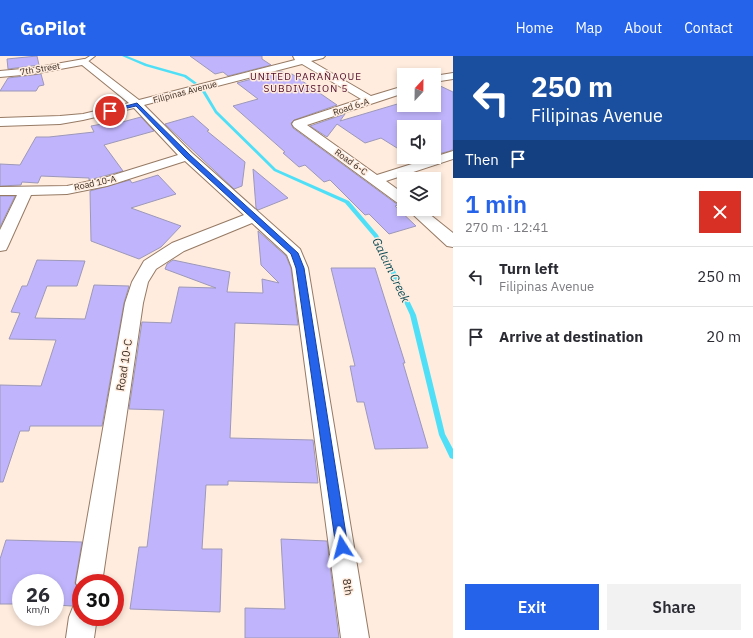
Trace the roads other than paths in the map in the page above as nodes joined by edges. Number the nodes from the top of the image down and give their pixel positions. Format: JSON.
{"nodes":[{"id":1,"x":320,"y":56,"type":"edge"},
{"id":2,"x":298,"y":58,"type":"edge"},
{"id":3,"x":89,"y":59,"type":"edge"},
{"id":4,"x":0,"y":74,"type":"edge"},
{"id":5,"x":453,"y":76,"type":"edge"},
{"id":6,"x":441,"y":79,"type":"edge"},
{"id":7,"x":397,"y":91,"type":"edge"},
{"id":8,"x":370,"y":100,"type":"junction"},
{"id":9,"x":137,"y":104,"type":"junction"},
{"id":10,"x":0,"y":122,"type":"edge"},
{"id":11,"x":298,"y":124,"type":"joint"},
{"id":12,"x":187,"y":156,"type":"junction"},
{"id":13,"x":453,"y":156,"type":"edge"},
{"id":14,"x":376,"y":180,"type":"junction"},
{"id":15,"x":0,"y":191,"type":"edge"},
{"id":16,"x":26,"y":191,"type":"junction"},
{"id":17,"x":397,"y":196,"type":"edge"},
{"id":18,"x":255,"y":216,"type":"junction"},
{"id":19,"x":423,"y":216,"type":"edge"},
{"id":20,"x":453,"y":242,"type":"edge"},
{"id":21,"x":0,"y":246,"type":"edge"},
{"id":22,"x":89,"y":574,"type":"edge"},
{"id":23,"x":82,"y":626,"type":"edge"},
{"id":24,"x":80,"y":638,"type":"edge"},
{"id":25,"x":356,"y":638,"type":"edge"}],
"edges":[{"from":1,"to":2,"type":"street","name":"Filipinas Avenue"},
{"from":2,"to":8,"type":"street"},
{"from":2,"to":9,"type":"street","name":"Filipinas Avenue"},
{"from":3,"to":4,"type":"street","name":"7th Street"},
{"from":3,"to":9,"type":"street","name":"7th Street"},
{"from":5,"to":6,"type":"street"},
{"from":7,"to":8,"type":"street","name":"Road 6-A"},
{"from":8,"to":11,"type":"street","name":"Road 6-A"},
{"from":9,"to":10,"type":"street","name":"Filipinas Avenue"},
{"from":9,"to":12,"type":"street","name":"8th"},
{"from":11,"to":14,"type":"street","name":"Road 6-C"},
{"from":12,"to":16,"type":"street","name":"Road 10-A"},
{"from":12,"to":18,"type":"street","name":"8th"},
{"from":13,"to":14,"type":"street"},
{"from":14,"to":17,"type":"street","name":"Road 6-C"},
{"from":15,"to":16,"type":"street","name":"Road 10-A"},
{"from":16,"to":21,"type":"street"},
{"from":18,"to":22,"type":"street","name":"Road 10-C"},
{"from":18,"to":25,"type":"street","name":"8th"},
{"from":19,"to":20,"type":"street"},
{"from":23,"to":24,"type":"street"}]}
